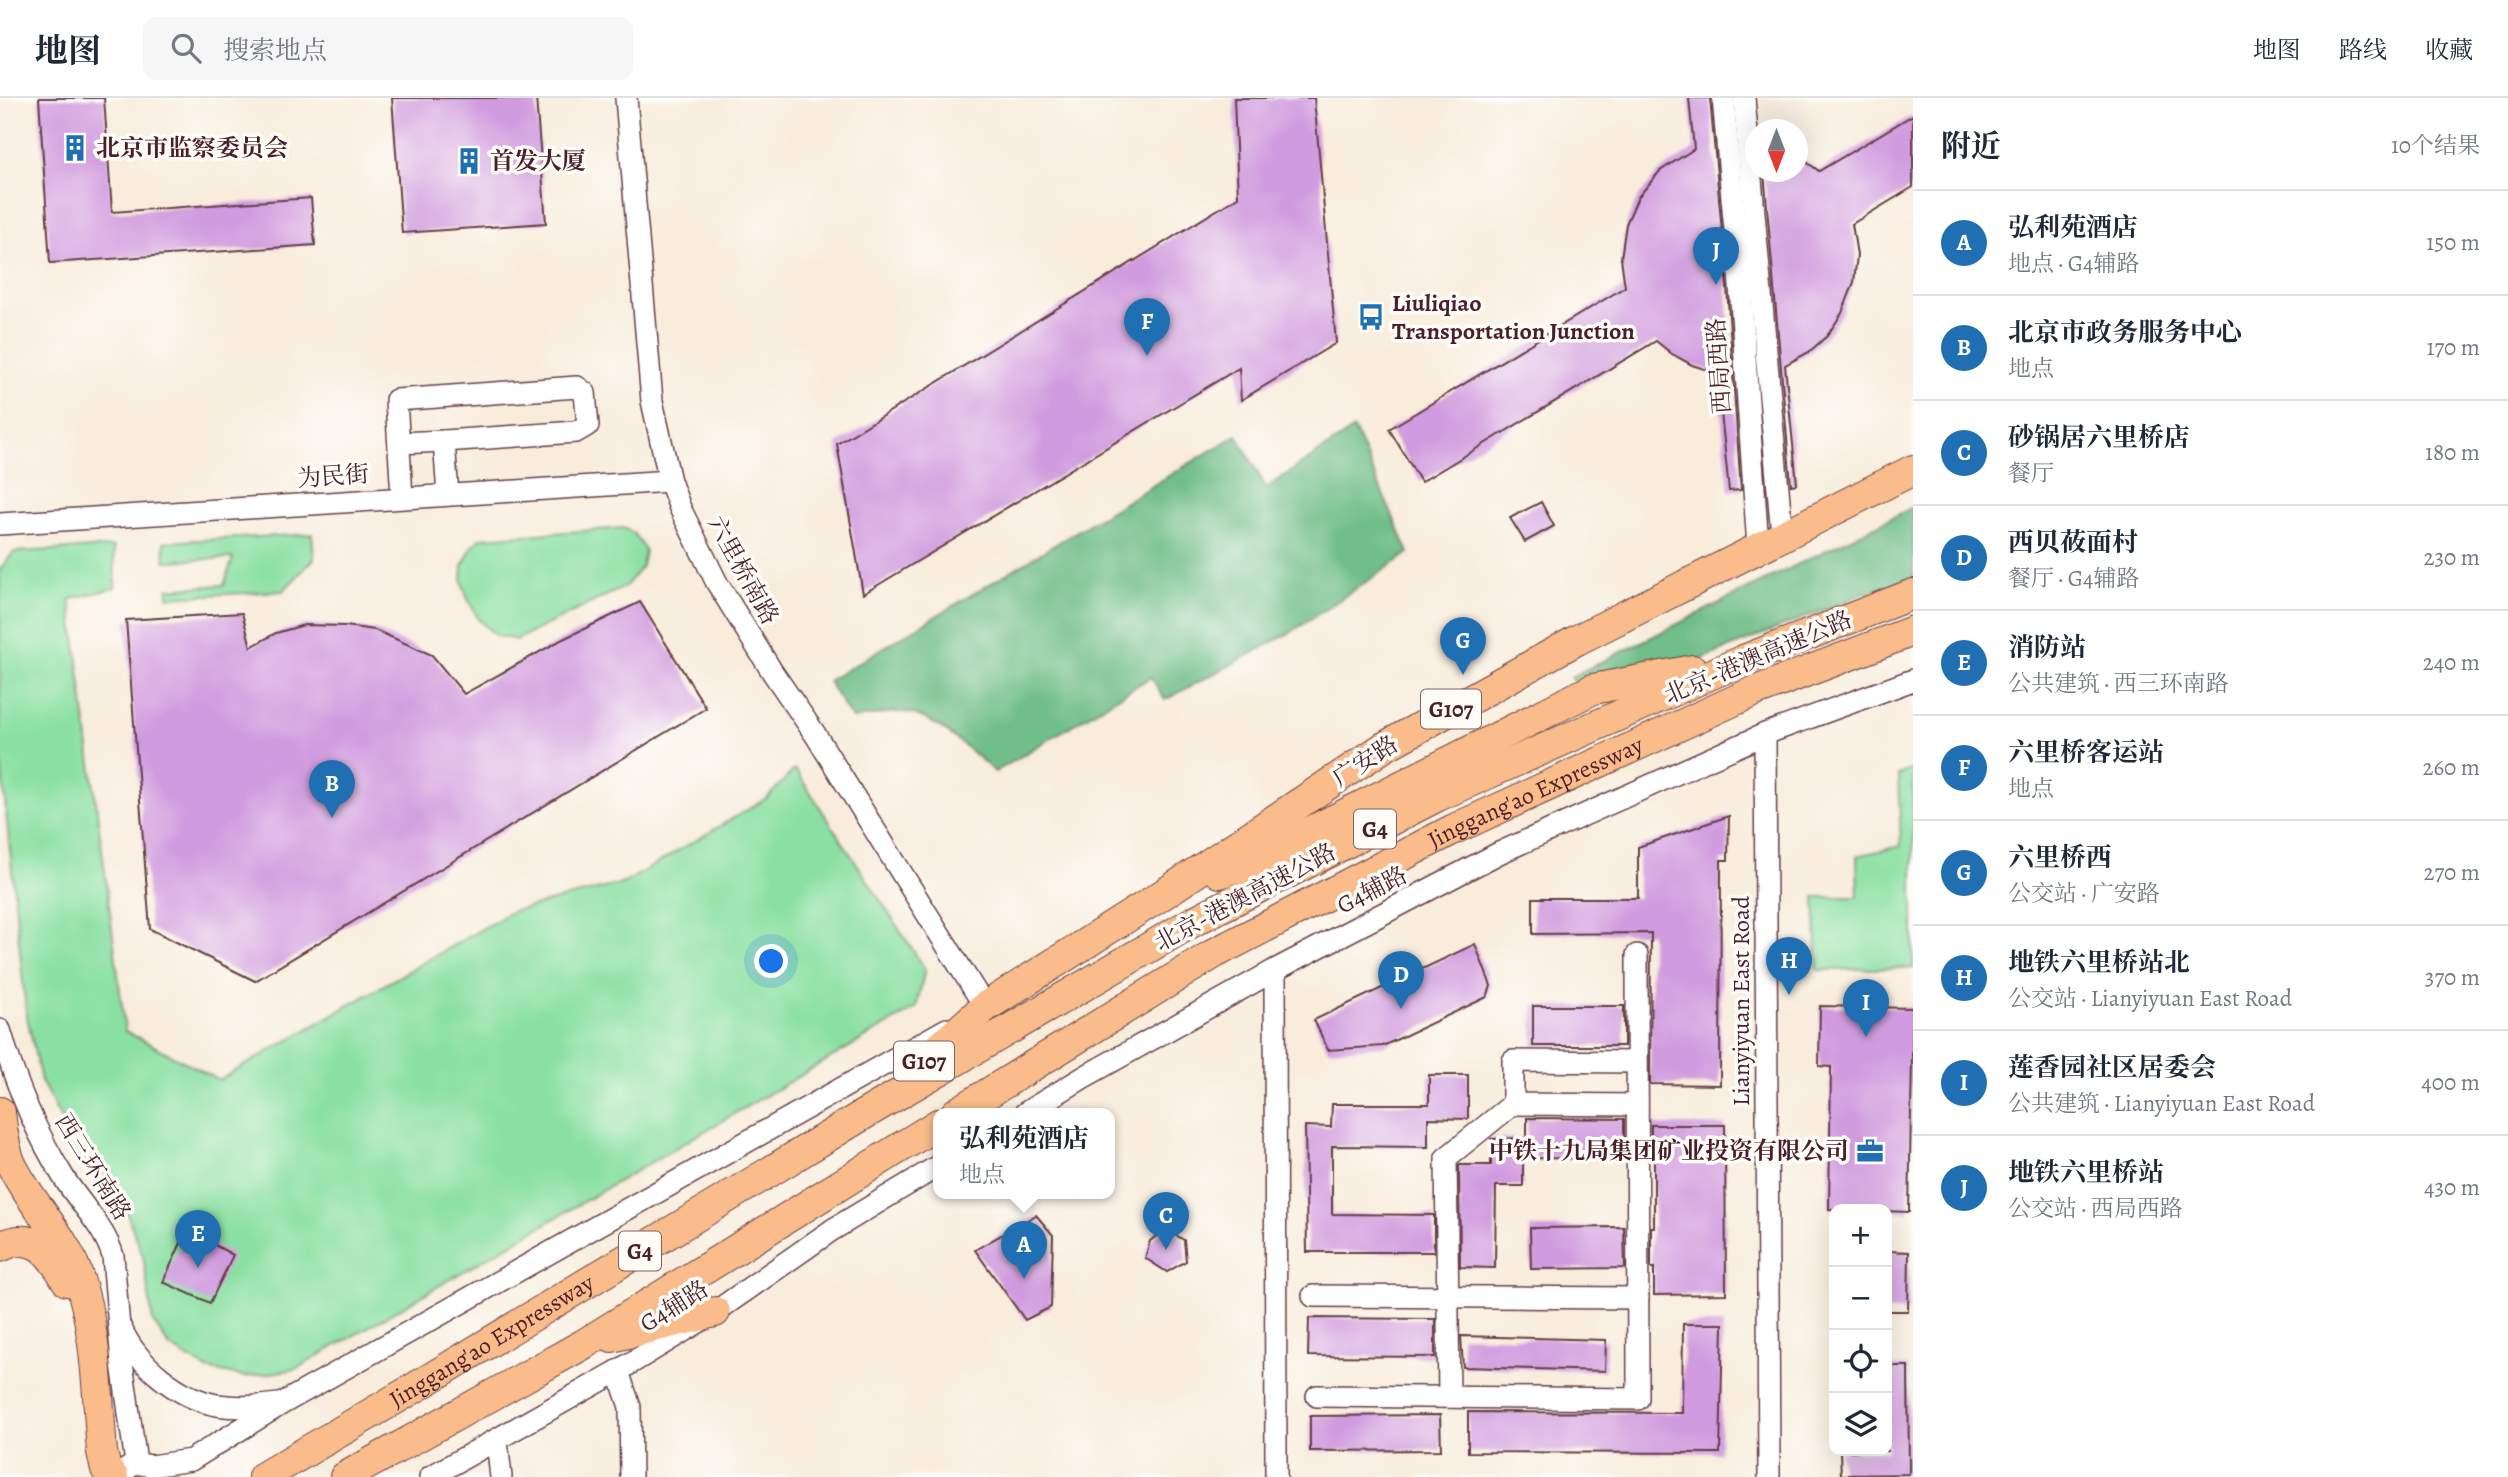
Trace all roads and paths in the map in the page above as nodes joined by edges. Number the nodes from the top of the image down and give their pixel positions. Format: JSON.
{"nodes":[{"id":1,"x":625,"y":98,"type":"edge"},
{"id":2,"x":1723,"y":98,"type":"edge"},
{"id":3,"x":1744,"y":98,"type":"edge"},
{"id":4,"x":444,"y":441,"type":"junction"},
{"id":5,"x":399,"y":443,"type":"junction"},
{"id":6,"x":1913,"y":470,"type":"edge"},
{"id":7,"x":670,"y":481,"type":"junction"},
{"id":8,"x":448,"y":495,"type":"junction"},
{"id":9,"x":402,"y":497,"type":"junction"},
{"id":10,"x":0,"y":524,"type":"edge"},
{"id":11,"x":1770,"y":541,"type":"junction"},
{"id":12,"x":1913,"y":594,"type":"edge"},
{"id":13,"x":1913,"y":631,"type":"edge"},
{"id":14,"x":1741,"y":661,"type":"junction"},
{"id":15,"x":1913,"y":680,"type":"edge"},
{"id":16,"x":1765,"y":734,"type":"junction"},
{"id":17,"x":1159,"y":898,"type":"junction"},
{"id":18,"x":1637,"y":955,"type":"dead end"},
{"id":19,"x":1275,"y":970,"type":"junction"},
{"id":20,"x":985,"y":1007,"type":"junction"},
{"id":21,"x":0,"y":1030,"type":"edge"},
{"id":22,"x":1637,"y":1062,"type":"junction"},
{"id":23,"x":1513,"y":1104,"type":"junction"},
{"id":24,"x":1637,"y":1105,"type":"junction"},
{"id":25,"x":964,"y":1108,"type":"edge"},
{"id":26,"x":1034,"y":1108,"type":"edge"},
{"id":27,"x":0,"y":1112,"type":"edge"},
{"id":28,"x":863,"y":1115,"type":"junction"},
{"id":29,"x":933,"y":1127,"type":"edge"},
{"id":30,"x":933,"y":1169,"type":"edge"},
{"id":31,"x":0,"y":1247,"type":"edge"},
{"id":32,"x":1313,"y":1296,"type":"dead end"},
{"id":33,"x":1448,"y":1297,"type":"junction"},
{"id":34,"x":1638,"y":1298,"type":"junction"},
{"id":35,"x":715,"y":1312,"type":"junction"},
{"id":36,"x":119,"y":1325,"type":"junction"},
{"id":37,"x":584,"y":1344,"type":"junction"},
{"id":38,"x":618,"y":1371,"type":"junction"},
{"id":39,"x":1317,"y":1396,"type":"dead end"},
{"id":40,"x":1449,"y":1397,"type":"junction"},
{"id":41,"x":284,"y":1403,"type":"junction"},
{"id":42,"x":497,"y":1441,"type":"junction"},
{"id":43,"x":107,"y":1466,"type":"edge"},
{"id":44,"x":196,"y":1469,"type":"edge"},
{"id":45,"x":263,"y":1477,"type":"edge"},
{"id":46,"x":345,"y":1477,"type":"edge"},
{"id":47,"x":430,"y":1477,"type":"edge"},
{"id":48,"x":501,"y":1477,"type":"edge"},
{"id":49,"x":631,"y":1477,"type":"edge"},
{"id":50,"x":1276,"y":1477,"type":"edge"},
{"id":51,"x":1769,"y":1477,"type":"edge"}],
"edges":[{"from":1,"to":7,"type":"street","name":"六里桥南路"},
{"from":2,"to":11,"type":"street","name":"西局西路"},
{"from":3,"to":11,"type":"street","name":"西局西路"},
{"from":4,"to":5,"type":"street"},
{"from":4,"to":5,"type":"street"},
{"from":4,"to":8,"type":"street"},
{"from":5,"to":9,"type":"street"},
{"from":6,"to":11,"type":"highway","name":"广安路","number":"G107"},
{"from":7,"to":8,"type":"street","name":"为民街"},
{"from":7,"to":20,"type":"street","name":"六里桥南路"},
{"from":8,"to":9,"type":"street","name":"为民街"},
{"from":9,"to":10,"type":"street","name":"为民街"},
{"from":11,"to":17,"type":"highway","name":"广安路","number":"G107"},
{"from":12,"to":14,"type":"highway","name":"北京-港澳高速公路","number":"G4"},
{"from":13,"to":25,"type":"highway","name":"Jinggang'ao Expressway","number":"G4"},
{"from":14,"to":17,"type":"highway"},
{"from":14,"to":28,"type":"highway","name":"北京-港澳高速公路","number":"G4"},
{"from":15,"to":16,"type":"street","name":"G4辅路"},
{"from":16,"to":19,"type":"street","name":"G4辅路"},
{"from":16,"to":51,"type":"street","name":"Lianyiyuan East Road"},
{"from":17,"to":20,"type":"highway","name":"广安路","number":"G107"},
{"from":18,"to":22,"type":"street"},
{"from":19,"to":26,"type":"street","name":"G4辅路"},
{"from":19,"to":50,"type":"street"},
{"from":20,"to":28,"type":"highway","number":"G107"},
{"from":20,"to":41,"type":"street"},
{"from":21,"to":36,"type":"street","name":"西三环南路"},
{"from":22,"to":23,"type":"street"},
{"from":22,"to":24,"type":"street"},
{"from":23,"to":24,"type":"street"},
{"from":23,"to":33,"type":"street"},
{"from":24,"to":34,"type":"street"},
{"from":27,"to":43,"type":"highway"},
{"from":28,"to":45,"type":"highway","name":"Jinggang'ao Expressway","number":"G4"},
{"from":29,"to":37,"type":"highway","name":"Jinggang'ao Expressway","number":"G4"},
{"from":30,"to":35,"type":"street","name":"G4辅路"},
{"from":31,"to":43,"type":"highway"},
{"from":32,"to":33,"type":"street"},
{"from":33,"to":34,"type":"street"},
{"from":33,"to":40,"type":"street"},
{"from":34,"to":40,"type":"street"},
{"from":35,"to":37,"type":"highway"},
{"from":35,"to":38,"type":"street","name":"G4辅路"},
{"from":36,"to":41,"type":"street"},
{"from":36,"to":43,"type":"street","name":"西三环南路"},
{"from":37,"to":46,"type":"highway","name":"Jinggang'ao Expressway","number":"G4"},
{"from":38,"to":42,"type":"street","name":"G4辅路"},
{"from":38,"to":49,"type":"street"},
{"from":39,"to":40,"type":"street"},
{"from":41,"to":44,"type":"street"},
{"from":42,"to":47,"type":"street","name":"G4辅路"},
{"from":42,"to":48,"type":"street"},
{"from":43,"to":44,"type":"street"}]}
